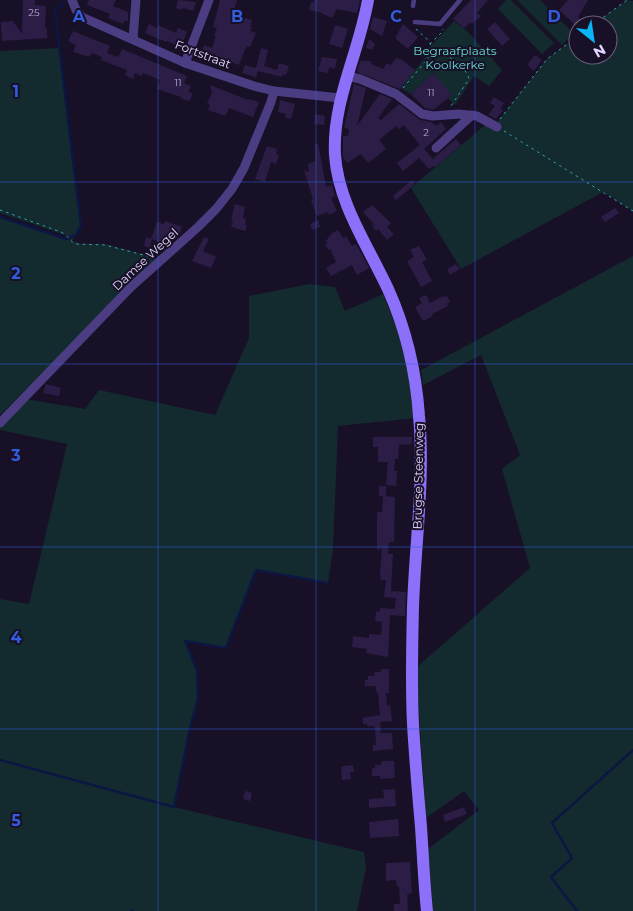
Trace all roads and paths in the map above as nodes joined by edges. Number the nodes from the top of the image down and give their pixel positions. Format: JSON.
{"nodes":[{"id":1,"x":72,"y":0,"type":"edge"},
{"id":2,"x":136,"y":0,"type":"edge"},
{"id":3,"x":209,"y":0,"type":"edge"},
{"id":4,"x":368,"y":0,"type":"edge"},
{"id":5,"x":414,"y":0,"type":"edge"},
{"id":6,"x":460,"y":0,"type":"edge"},
{"id":7,"x":627,"y":0,"type":"edge"},
{"id":8,"x":414,"y":6,"type":"dead end"},
{"id":9,"x":607,"y":15,"type":"edge"},
{"id":10,"x":415,"y":22,"type":"joint"},
{"id":11,"x":440,"y":24,"type":"junction"},
{"id":12,"x":133,"y":39,"type":"junction"},
{"id":13,"x":568,"y":43,"type":"edge"},
{"id":14,"x":430,"y":44,"type":"junction"},
{"id":15,"x":435,"y":54,"type":"junction"},
{"id":16,"x":185,"y":62,"type":"junction"},
{"id":17,"x":347,"y":76,"type":"junction"},
{"id":18,"x":274,"y":91,"type":"junction"},
{"id":19,"x":398,"y":95,"type":"junction"},
{"id":20,"x":340,"y":98,"type":"junction"},
{"id":21,"x":446,"y":114,"type":"junction"},
{"id":22,"x":472,"y":116,"type":"junction"},
{"id":23,"x":496,"y":126,"type":"junction"},
{"id":24,"x":436,"y":148,"type":"dead end"},
{"id":25,"x":0,"y":210,"type":"edge"},
{"id":26,"x":633,"y":211,"type":"edge"},
{"id":27,"x":161,"y":260,"type":"junction"},
{"id":28,"x":0,"y":423,"type":"edge"},
{"id":29,"x":427,"y":911,"type":"edge"}],
"edges":[{"from":1,"to":12,"type":"street","name":"Fortstraat"},
{"from":2,"to":12,"type":"street"},
{"from":3,"to":16,"type":"street"},
{"from":4,"to":17,"type":"main road","name":"Brugse Steenweg"},
{"from":5,"to":8,"type":"lane"},
{"from":6,"to":11,"type":"lane"},
{"from":7,"to":9,"type":"path"},
{"from":10,"to":11,"type":"lane"},
{"from":10,"to":14,"type":"path"},
{"from":11,"to":14,"type":"path"},
{"from":12,"to":16,"type":"street","name":"Fortstraat"},
{"from":13,"to":23,"type":"path"},
{"from":14,"to":15,"type":"path"},
{"from":15,"to":19,"type":"path"},
{"from":15,"to":21,"type":"path"},
{"from":16,"to":18,"type":"street","name":"Fortstraat"},
{"from":17,"to":19,"type":"street"},
{"from":17,"to":20,"type":"main road","name":"Brugse Steenweg"},
{"from":18,"to":20,"type":"street","name":"Fortstraat"},
{"from":18,"to":27,"type":"street","name":"Damse Wegel"},
{"from":19,"to":21,"type":"street"},
{"from":20,"to":29,"type":"main road","name":"Brugse Steenweg"},
{"from":21,"to":22,"type":"street"},
{"from":22,"to":23,"type":"street"},
{"from":22,"to":24,"type":"street"},
{"from":23,"to":26,"type":"path"},
{"from":25,"to":27,"type":"path"},
{"from":27,"to":28,"type":"street","name":"Damse Wegel"}]}
